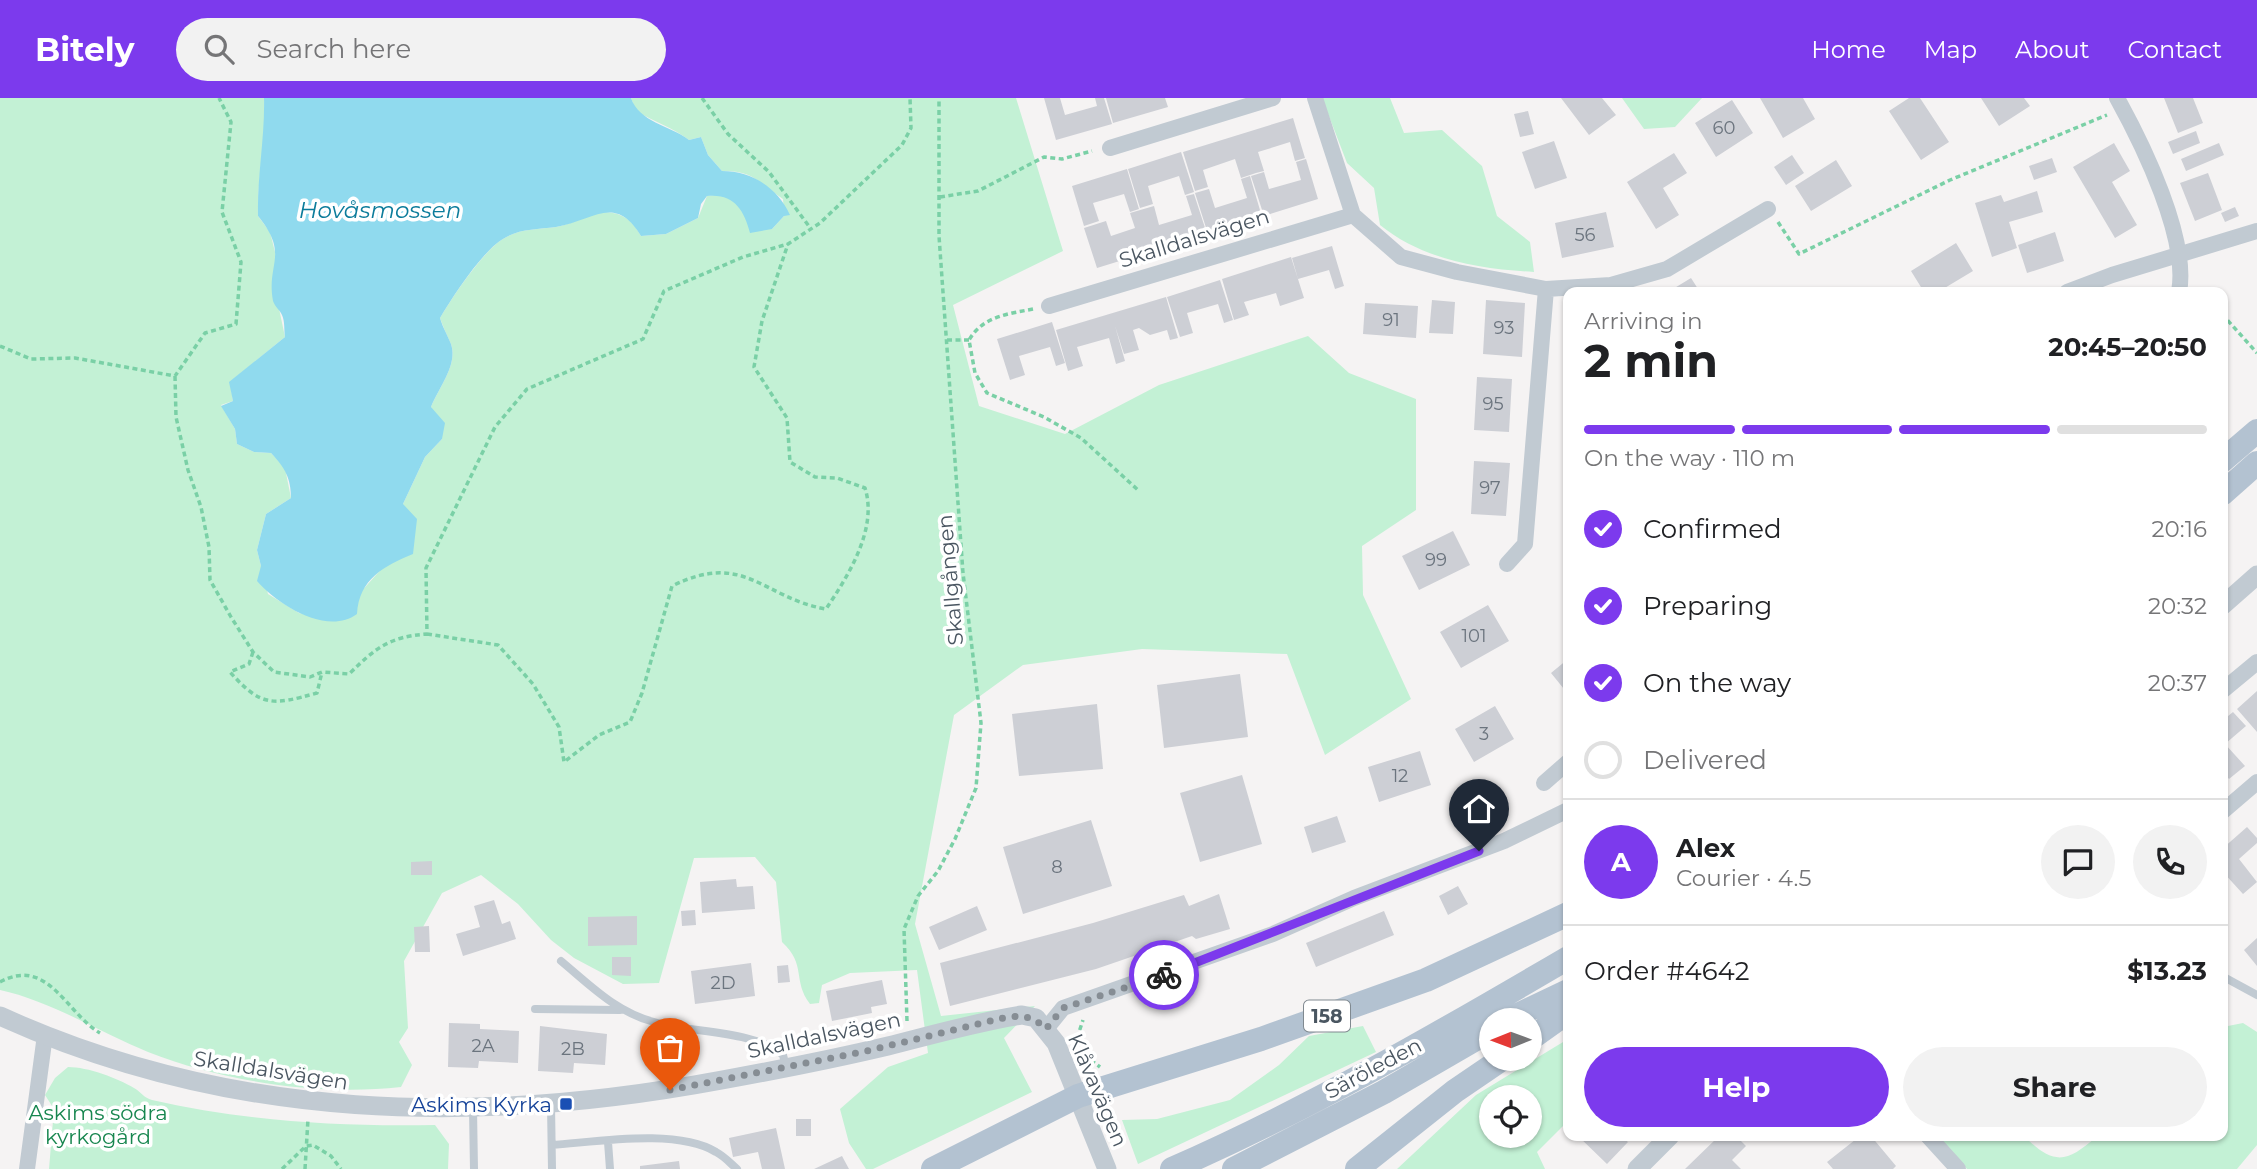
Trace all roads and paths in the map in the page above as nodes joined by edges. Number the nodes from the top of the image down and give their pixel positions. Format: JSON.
{"nodes":[{"id":1,"x":219,"y":98,"type":"edge"},
{"id":2,"x":702,"y":98,"type":"edge"},
{"id":3,"x":911,"y":98,"type":"edge"},
{"id":4,"x":939,"y":98,"type":"edge"},
{"id":5,"x":1273,"y":98,"type":"edge"},
{"id":6,"x":1315,"y":98,"type":"edge"},
{"id":7,"x":2120,"y":103,"type":"edge"},
{"id":8,"x":1110,"y":148,"type":"joint"},
{"id":9,"x":940,"y":197,"type":"junction"},
{"id":10,"x":1769,"y":209,"type":"joint"},
{"id":11,"x":1353,"y":215,"type":"junction"},
{"id":12,"x":811,"y":229,"type":"junction"},
{"id":13,"x":2257,"y":231,"type":"edge"},
{"id":14,"x":788,"y":244,"type":"junction"},
{"id":15,"x":2178,"y":256,"type":"junction"},
{"id":16,"x":1578,"y":287,"type":"edge"},
{"id":17,"x":2080,"y":287,"type":"edge"},
{"id":18,"x":2179,"y":287,"type":"edge"},
{"id":19,"x":1563,"y":288,"type":"edge"},
{"id":20,"x":1546,"y":289,"type":"junction"},
{"id":21,"x":1049,"y":306,"type":"joint"},
{"id":22,"x":2228,"y":321,"type":"edge"},
{"id":23,"x":946,"y":340,"type":"junction"},
{"id":24,"x":970,"y":340,"type":"junction"},
{"id":25,"x":0,"y":346,"type":"edge"},
{"id":26,"x":2257,"y":353,"type":"edge"},
{"id":27,"x":176,"y":376,"type":"junction"},
{"id":28,"x":2257,"y":431,"type":"edge"},
{"id":29,"x":2228,"y":456,"type":"edge"},
{"id":30,"x":2257,"y":463,"type":"edge"},
{"id":31,"x":2228,"y":489,"type":"edge"},
{"id":32,"x":1138,"y":490,"type":"dead end"},
{"id":33,"x":1507,"y":564,"type":"dead end"},
{"id":34,"x":2257,"y":575,"type":"edge"},
{"id":35,"x":2228,"y":601,"type":"edge"},
{"id":36,"x":427,"y":634,"type":"junction"},
{"id":37,"x":253,"y":652,"type":"junction"},
{"id":38,"x":2257,"y":662,"type":"edge"},
{"id":39,"x":322,"y":672,"type":"junction"},
{"id":40,"x":2228,"y":686,"type":"edge"},
{"id":41,"x":1563,"y":766,"type":"edge"},
{"id":42,"x":2257,"y":782,"type":"edge"},
{"id":43,"x":1544,"y":783,"type":"dead end"},
{"id":44,"x":2228,"y":807,"type":"edge"},
{"id":45,"x":1563,"y":812,"type":"edge"},
{"id":46,"x":1563,"y":916,"type":"edge"},
{"id":47,"x":561,"y":961,"type":"dead end"},
{"id":48,"x":1563,"y":961,"type":"edge"},
{"id":49,"x":2228,"y":979,"type":"edge"},
{"id":50,"x":0,"y":982,"type":"edge"},
{"id":51,"x":1563,"y":993,"type":"edge"},
{"id":52,"x":2257,"y":995,"type":"edge"},
{"id":53,"x":1532,"y":1008,"type":"edge"},
{"id":54,"x":535,"y":1009,"type":"dead end"},
{"id":55,"x":620,"y":1010,"type":"junction"},
{"id":56,"x":0,"y":1016,"type":"edge"},
{"id":57,"x":1563,"y":1016,"type":"edge"},
{"id":58,"x":1084,"y":1018,"type":"dead end"},
{"id":59,"x":1046,"y":1029,"type":"junction"},
{"id":60,"x":1542,"y":1031,"type":"edge"},
{"id":61,"x":46,"y":1035,"type":"junction"},
{"id":62,"x":1479,"y":1037,"type":"edge"},
{"id":63,"x":908,"y":1041,"type":"junction"},
{"id":64,"x":119,"y":1062,"type":"junction"},
{"id":65,"x":786,"y":1067,"type":"junction"},
{"id":66,"x":1484,"y":1071,"type":"edge"},
{"id":67,"x":1119,"y":1083,"type":"junction"},
{"id":68,"x":1078,"y":1096,"type":"junction"},
{"id":69,"x":310,"y":1101,"type":"junction"},
{"id":70,"x":551,"y":1105,"type":"junction"},
{"id":71,"x":473,"y":1109,"type":"junction"},
{"id":72,"x":1665,"y":1141,"type":"edge"},
{"id":73,"x":1933,"y":1141,"type":"edge"},
{"id":74,"x":608,"y":1142,"type":"junction"},
{"id":75,"x":552,"y":1145,"type":"junction"},
{"id":76,"x":306,"y":1146,"type":"junction"},
{"id":77,"x":27,"y":1169,"type":"edge"},
{"id":78,"x":282,"y":1169,"type":"edge"},
{"id":79,"x":305,"y":1169,"type":"edge"},
{"id":80,"x":341,"y":1169,"type":"edge"},
{"id":81,"x":474,"y":1169,"type":"edge"},
{"id":82,"x":552,"y":1169,"type":"edge"},
{"id":83,"x":610,"y":1169,"type":"edge"},
{"id":84,"x":737,"y":1169,"type":"edge"},
{"id":85,"x":933,"y":1169,"type":"edge"},
{"id":86,"x":1107,"y":1169,"type":"edge"},
{"id":87,"x":1172,"y":1169,"type":"edge"},
{"id":88,"x":1234,"y":1169,"type":"edge"},
{"id":89,"x":1357,"y":1169,"type":"edge"},
{"id":90,"x":1637,"y":1169,"type":"edge"},
{"id":91,"x":1958,"y":1169,"type":"edge"}],
"edges":[{"from":1,"to":27,"type":"path"},
{"from":2,"to":12,"type":"path"},
{"from":3,"to":12,"type":"path"},
{"from":4,"to":9,"type":"path","name":"Skallgången"},
{"from":5,"to":8,"type":"street"},
{"from":6,"to":11,"type":"street"},
{"from":7,"to":10,"type":"path"},
{"from":7,"to":15,"type":"street"},
{"from":8,"to":9,"type":"path"},
{"from":9,"to":23,"type":"path","name":"Skallgången"},
{"from":10,"to":16,"type":"street"},
{"from":11,"to":20,"type":"street"},
{"from":11,"to":21,"type":"street","name":"Skalldalsvägen"},
{"from":12,"to":14,"type":"path"},
{"from":13,"to":15,"type":"street"},
{"from":14,"to":36,"type":"path"},
{"from":14,"to":36,"type":"path"},
{"from":15,"to":17,"type":"street"},
{"from":15,"to":18,"type":"street"},
{"from":19,"to":20,"type":"street"},
{"from":20,"to":33,"type":"street"},
{"from":21,"to":24,"type":"path"},
{"from":22,"to":26,"type":"path"},
{"from":23,"to":24,"type":"path"},
{"from":23,"to":63,"type":"path","name":"Skallgången"},
{"from":24,"to":32,"type":"path"},
{"from":25,"to":27,"type":"path"},
{"from":27,"to":37,"type":"path"},
{"from":28,"to":29,"type":"main road"},
{"from":30,"to":31,"type":"main road"},
{"from":34,"to":35,"type":"street"},
{"from":36,"to":39,"type":"path"},
{"from":37,"to":39,"type":"path"},
{"from":37,"to":39,"type":"path"},
{"from":38,"to":40,"type":"street"},
{"from":41,"to":43,"type":"street"},
{"from":42,"to":44,"type":"street"},
{"from":45,"to":59,"type":"street"},
{"from":46,"to":67,"type":"main road","number":"158"},
{"from":47,"to":55,"type":"lane"},
{"from":48,"to":87,"type":"main road","name":"Säröleden"},
{"from":49,"to":52,"type":"lane"},
{"from":50,"to":64,"type":"path"},
{"from":51,"to":53,"type":"main road"},
{"from":54,"to":55,"type":"lane"},
{"from":55,"to":65,"type":"lane"},
{"from":56,"to":61,"type":"street","name":"Skalldalsvägen"},
{"from":57,"to":60,"type":"main road"},
{"from":58,"to":67,"type":"path"},
{"from":59,"to":63,"type":"street","name":"Skalldalsvägen"},
{"from":59,"to":68,"type":"street","name":"Klåvavägen"},
{"from":61,"to":64,"type":"street","name":"Skalldalsvägen"},
{"from":61,"to":77,"type":"street"},
{"from":62,"to":88,"type":"main road","name":"Säröleden"},
{"from":63,"to":65,"type":"street","name":"Skalldalsvägen"},
{"from":64,"to":69,"type":"street","name":"Skalldalsvägen"},
{"from":65,"to":70,"type":"street","name":"Skalldalsvägen"},
{"from":66,"to":89,"type":"main road"},
{"from":67,"to":68,"type":"main road","number":"158"},
{"from":68,"to":85,"type":"main road","number":"158"},
{"from":68,"to":86,"type":"street","name":"Klåvavägen"},
{"from":69,"to":71,"type":"street","name":"Skalldalsvägen"},
{"from":69,"to":76,"type":"path"},
{"from":70,"to":71,"type":"street","name":"Skalldalsvägen"},
{"from":70,"to":75,"type":"lane"},
{"from":71,"to":81,"type":"lane"},
{"from":72,"to":90,"type":"street"},
{"from":73,"to":91,"type":"street"},
{"from":74,"to":75,"type":"lane"},
{"from":74,"to":83,"type":"lane"},
{"from":74,"to":84,"type":"lane"},
{"from":75,"to":82,"type":"lane"},
{"from":76,"to":78,"type":"path"},
{"from":76,"to":79,"type":"path"},
{"from":76,"to":80,"type":"path"}]}
